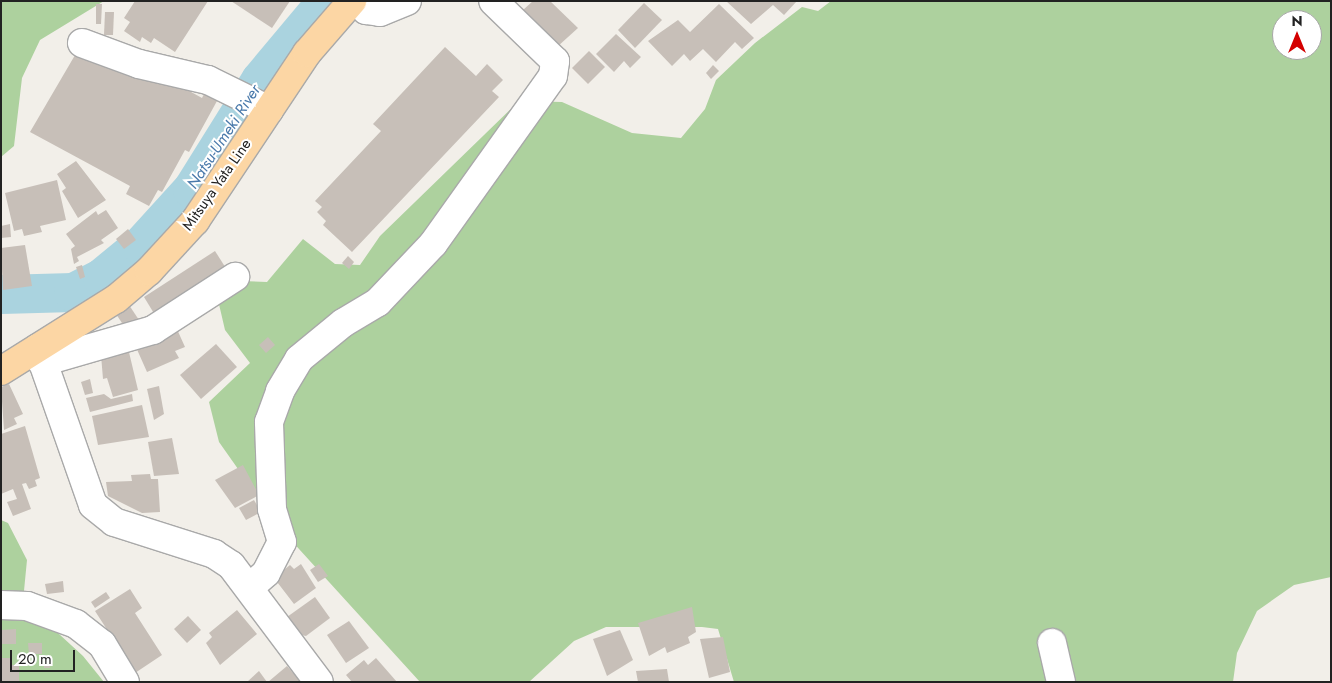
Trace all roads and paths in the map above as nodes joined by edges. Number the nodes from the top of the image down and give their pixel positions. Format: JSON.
{"nodes":[{"id":1,"x":352,"y":1,"type":"edge"},
{"id":2,"x":357,"y":1,"type":"edge"},
{"id":3,"x":407,"y":1,"type":"edge"},
{"id":4,"x":493,"y":1,"type":"edge"},
{"id":5,"x":82,"y":43,"type":"dead end"},
{"id":6,"x":256,"y":104,"type":"junction"},
{"id":7,"x":236,"y":277,"type":"dead end"},
{"id":8,"x":40,"y":355,"type":"junction"},
{"id":9,"x":1,"y":371,"type":"edge"},
{"id":10,"x":250,"y":587,"type":"junction"},
{"id":11,"x":1,"y":605,"type":"edge"},
{"id":12,"x":1052,"y":643,"type":"dead end"},
{"id":13,"x":125,"y":682,"type":"edge"},
{"id":14,"x":319,"y":682,"type":"edge"},
{"id":15,"x":1061,"y":682,"type":"edge"}],
"edges":[{"from":1,"to":6,"type":"main road","name":"Mitsuya Yata Line"},
{"from":2,"to":3,"type":"street"},
{"from":4,"to":10,"type":"street"},
{"from":5,"to":6,"type":"street"},
{"from":6,"to":8,"type":"main road","name":"Mitsuya Yata Line"},
{"from":7,"to":8,"type":"street"},
{"from":8,"to":9,"type":"main road","name":"Mitsuya Yata Line"},
{"from":8,"to":10,"type":"street"},
{"from":10,"to":14,"type":"street"},
{"from":11,"to":13,"type":"street"},
{"from":12,"to":15,"type":"street"}]}
